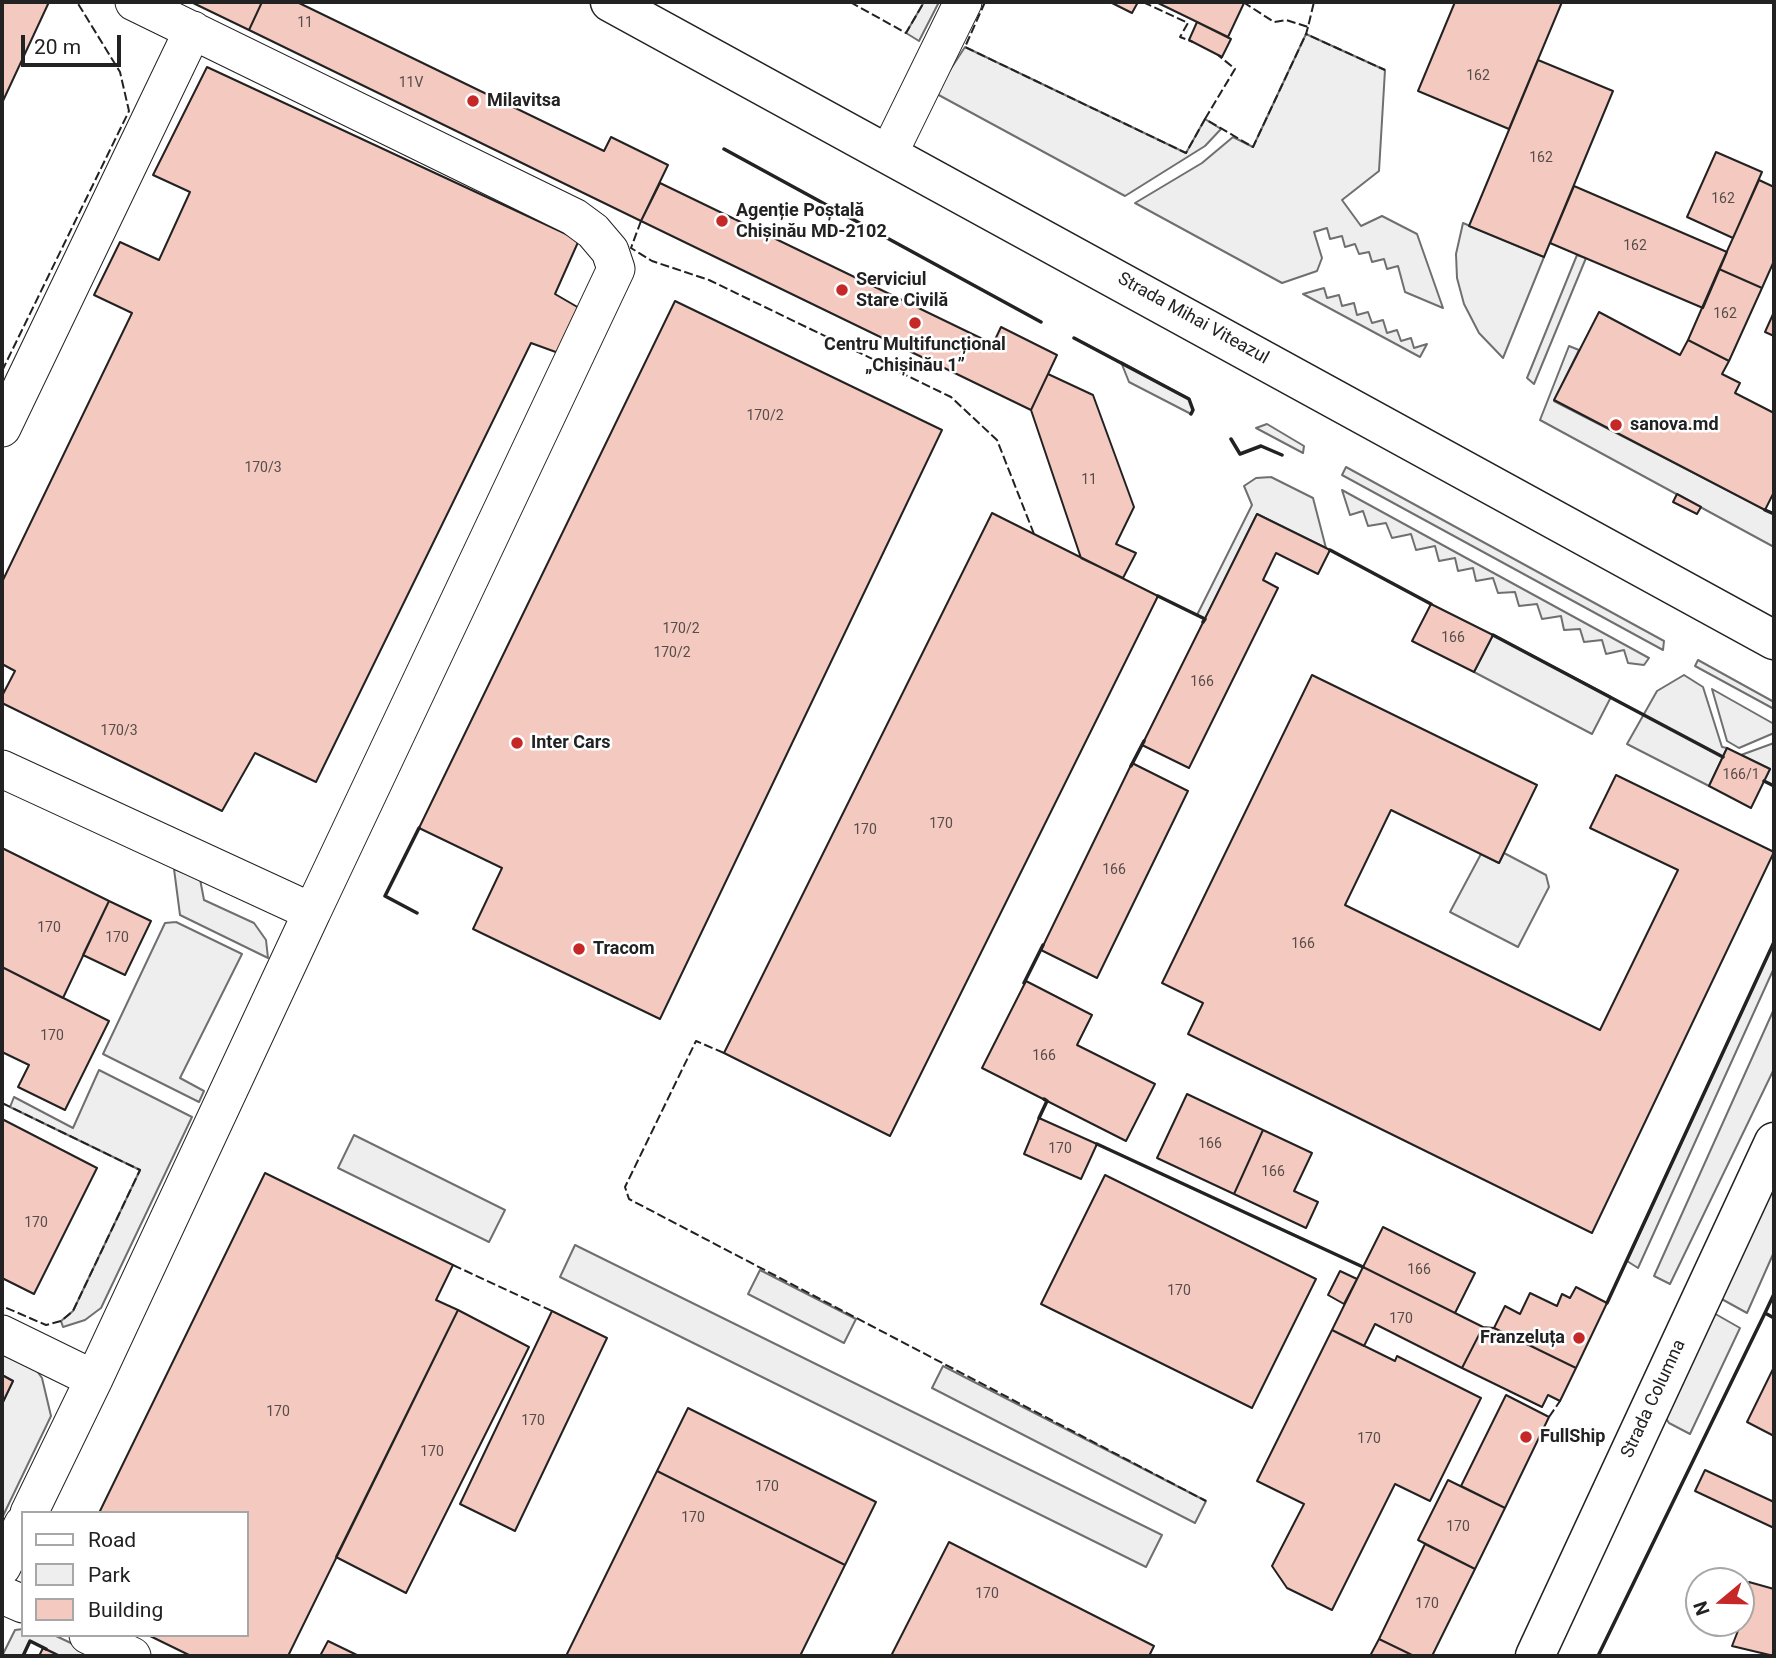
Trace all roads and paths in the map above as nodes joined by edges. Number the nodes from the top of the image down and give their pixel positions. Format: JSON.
{"nodes":[{"id":1,"x":134,"y":2,"type":"edge"},
{"id":2,"x":610,"y":2,"type":"edge"},
{"id":3,"x":963,"y":2,"type":"edge"},
{"id":4,"x":193,"y":30,"type":"junction"},
{"id":5,"x":889,"y":153,"type":"junction"},
{"id":6,"x":2,"y":428,"type":"edge"},
{"id":7,"x":1774,"y":640,"type":"edge"},
{"id":8,"x":2,"y":769,"type":"edge"},
{"id":9,"x":312,"y":912,"type":"junction"},
{"id":10,"x":1774,"y":1142,"type":"edge"},
{"id":11,"x":2,"y":1334,"type":"edge"},
{"id":12,"x":94,"y":1379,"type":"junction"},
{"id":13,"x":30,"y":1511,"type":"edge"},
{"id":14,"x":21,"y":1528,"type":"edge"},
{"id":15,"x":2,"y":1567,"type":"edge"},
{"id":16,"x":2,"y":1595,"type":"edge"},
{"id":17,"x":21,"y":1603,"type":"edge"},
{"id":18,"x":92,"y":1637,"type":"edge"},
{"id":19,"x":132,"y":1656,"type":"edge"},
{"id":20,"x":1535,"y":1656,"type":"edge"}],
"edges":[{"from":1,"to":4,"type":"street"},
{"from":2,"to":5,"type":"main road","name":"Strada Mihai Viteazul"},
{"from":3,"to":5,"type":"street"},
{"from":4,"to":6,"type":"street"},
{"from":4,"to":9,"type":"street"},
{"from":5,"to":7,"type":"main road","name":"Strada Mihai Viteazul"},
{"from":8,"to":9,"type":"street"},
{"from":9,"to":12,"type":"street"},
{"from":10,"to":20,"type":"main road","name":"Strada Columna"},
{"from":11,"to":12,"type":"street"},
{"from":12,"to":13,"type":"street"},
{"from":14,"to":15,"type":"street"},
{"from":16,"to":17,"type":"street"},
{"from":18,"to":19,"type":"street"}]}
